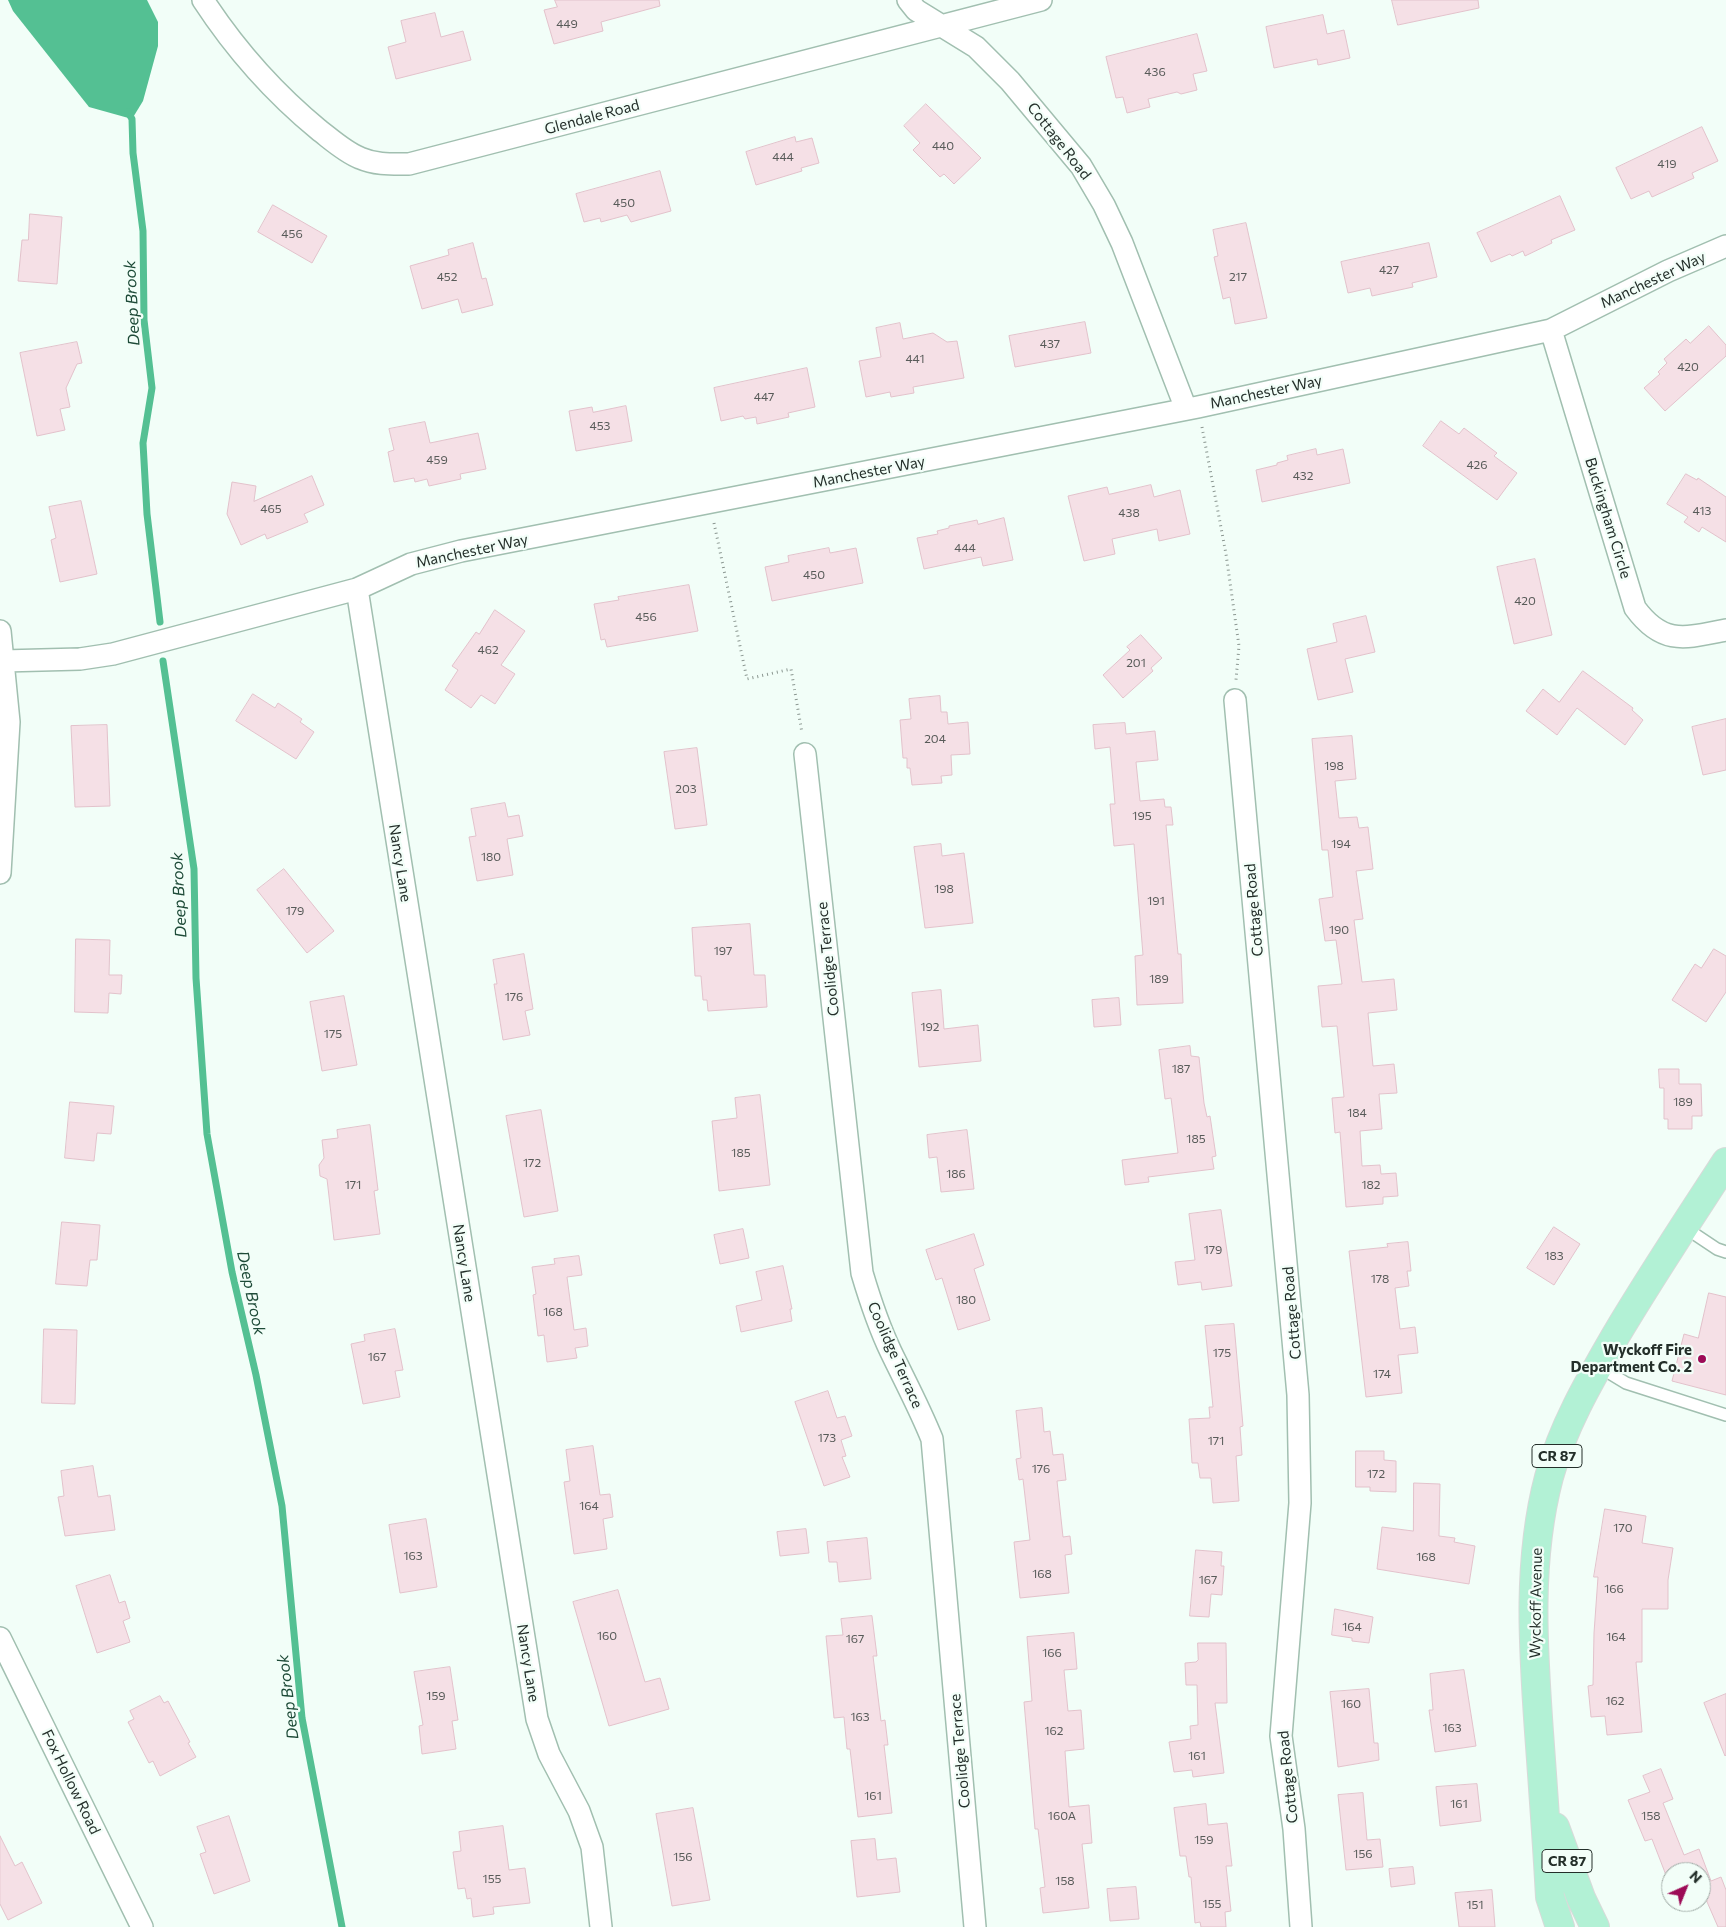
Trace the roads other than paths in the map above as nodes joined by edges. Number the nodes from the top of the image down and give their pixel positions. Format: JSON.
{"nodes":[{"id":1,"x":203,"y":0,"type":"edge"},
{"id":2,"x":908,"y":0,"type":"edge"},
{"id":3,"x":1040,"y":0,"type":"edge"},
{"id":4,"x":941,"y":26,"type":"junction"},
{"id":5,"x":1726,"y":246,"type":"edge"},
{"id":6,"x":1551,"y":330,"type":"junction"},
{"id":7,"x":1192,"y":408,"type":"junction"},
{"id":8,"x":357,"y":589,"type":"junction"},
{"id":9,"x":1726,"y":630,"type":"edge"},
{"id":10,"x":0,"y":632,"type":"edge"},
{"id":11,"x":3,"y":661,"type":"junction"},
{"id":12,"x":1235,"y":700,"type":"road end"},
{"id":13,"x":805,"y":754,"type":"road end"},
{"id":14,"x":0,"y":873,"type":"edge"},
{"id":15,"x":1726,"y":1162,"type":"edge"},
{"id":16,"x":1684,"y":1227,"type":"junction"},
{"id":17,"x":1726,"y":1252,"type":"edge"},
{"id":18,"x":1598,"y":1366,"type":"junction"},
{"id":19,"x":1726,"y":1415,"type":"edge"},
{"id":20,"x":0,"y":1638,"type":"edge"},
{"id":21,"x":1544,"y":1792,"type":"junction"},
{"id":22,"x":1550,"y":1897,"type":"junction"},
{"id":23,"x":142,"y":1927,"type":"edge"},
{"id":24,"x":601,"y":1927,"type":"edge"},
{"id":25,"x":975,"y":1927,"type":"edge"},
{"id":26,"x":1302,"y":1927,"type":"edge"},
{"id":27,"x":1550,"y":1927,"type":"edge"},
{"id":28,"x":1560,"y":1927,"type":"edge"},
{"id":29,"x":1595,"y":1927,"type":"edge"}],
"edges":[{"from":1,"to":4,"type":"street","name":"Glendale Road"},
{"from":2,"to":4,"type":"street","name":"Cottage Road"},
{"from":3,"to":4,"type":"street","name":"Glendale Road"},
{"from":4,"to":7,"type":"street","name":"Cottage Road"},
{"from":5,"to":6,"type":"street","name":"Manchester Way"},
{"from":6,"to":7,"type":"street","name":"Manchester Way"},
{"from":6,"to":9,"type":"street","name":"Buckingham Circle"},
{"from":7,"to":8,"type":"street","name":"Manchester Way"},
{"from":8,"to":11,"type":"street","name":"Manchester Way"},
{"from":8,"to":24,"type":"street","name":"Nancy Lane"},
{"from":10,"to":11,"type":"street"},
{"from":11,"to":14,"type":"street"},
{"from":12,"to":26,"type":"street","name":"Cottage Road"},
{"from":13,"to":25,"type":"street","name":"Coolidge Terrace"},
{"from":15,"to":16,"type":"main road","name":"Wyckoff Avenue","number":"CR 87"},
{"from":16,"to":17,"type":"lane"},
{"from":16,"to":18,"type":"main road","name":"Wyckoff Avenue","number":"CR 87"},
{"from":18,"to":19,"type":"lane"},
{"from":18,"to":21,"type":"main road","name":"Wyckoff Avenue","number":"CR 87"},
{"from":20,"to":23,"type":"street","name":"Fox Hollow Road"},
{"from":21,"to":22,"type":"main road","name":"Wyckoff Avenue","number":"CR 87"},
{"from":21,"to":29,"type":"main road","name":"Wyckoff Avenue","number":"CR 87"},
{"from":22,"to":27,"type":"main road"},
{"from":22,"to":28,"type":"main road","name":"Wyckoff Avenue","number":"CR 87"}]}
